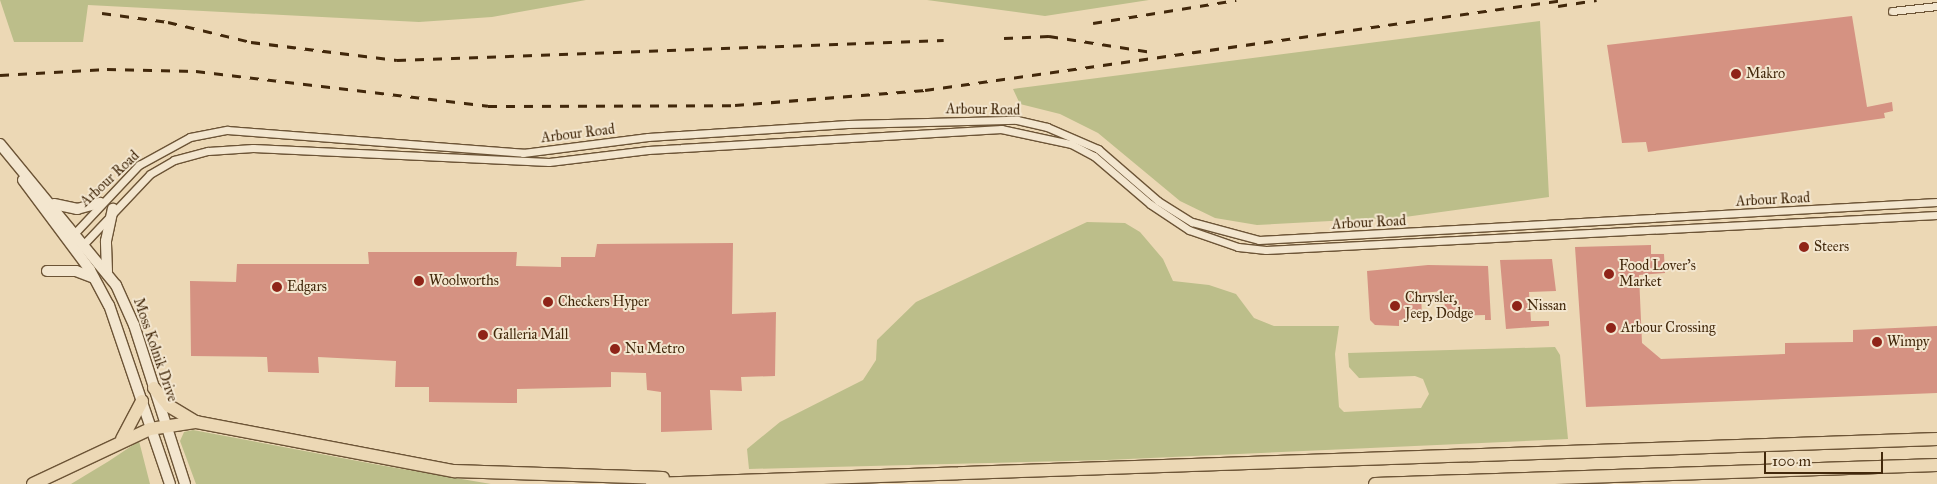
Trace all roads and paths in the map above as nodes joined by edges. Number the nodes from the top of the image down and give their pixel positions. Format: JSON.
{"nodes":[{"id":1,"x":1937,"y":6,"type":"edge"},
{"id":2,"x":1892,"y":11,"type":"dead end"},
{"id":3,"x":0,"y":144,"type":"edge"},
{"id":4,"x":0,"y":150,"type":"edge"},
{"id":5,"x":482,"y":151,"type":"junction"},
{"id":6,"x":481,"y":160,"type":"junction"},
{"id":7,"x":1937,"y":202,"type":"edge"},
{"id":8,"x":100,"y":203,"type":"junction"},
{"id":9,"x":53,"y":204,"type":"junction"},
{"id":10,"x":113,"y":209,"type":"junction"},
{"id":11,"x":1937,"y":215,"type":"edge"},
{"id":12,"x":76,"y":232,"type":"junction"},
{"id":13,"x":68,"y":240,"type":"junction"},
{"id":14,"x":85,"y":243,"type":"junction"},
{"id":15,"x":77,"y":252,"type":"junction"},
{"id":16,"x":47,"y":270,"type":"dead end"},
{"id":17,"x":107,"y":273,"type":"junction"},
{"id":18,"x":95,"y":279,"type":"junction"},
{"id":19,"x":154,"y":388,"type":"junction"},
{"id":20,"x":142,"y":401,"type":"junction"},
{"id":21,"x":196,"y":422,"type":"junction"},
{"id":22,"x":166,"y":425,"type":"junction"},
{"id":23,"x":150,"y":429,"type":"junction"},
{"id":24,"x":120,"y":440,"type":"junction"},
{"id":25,"x":1937,"y":440,"type":"edge"},
{"id":26,"x":1937,"y":465,"type":"edge"},
{"id":27,"x":184,"y":479,"type":"edge"},
{"id":28,"x":769,"y":479,"type":"junction"},
{"id":29,"x":169,"y":480,"type":"edge"},
{"id":30,"x":33,"y":484,"type":"edge"},
{"id":31,"x":652,"y":484,"type":"edge"},
{"id":32,"x":1375,"y":484,"type":"edge"}],
"edges":[{"from":1,"to":2,"type":"street"},
{"from":3,"to":9,"type":"main road","name":"Moss Kolnik Drive"},
{"from":4,"to":13,"type":"main road","name":"Moss Kolnik Drive"},
{"from":5,"to":6,"type":"street"},
{"from":5,"to":7,"type":"street","name":"Arbour Road"},
{"from":5,"to":8,"type":"street","name":"Arbour Road"},
{"from":6,"to":10,"type":"street","name":"Arbour Road"},
{"from":6,"to":11,"type":"street","name":"Arbour Road"},
{"from":8,"to":9,"type":"main road"},
{"from":8,"to":12,"type":"street","name":"Arbour Road"},
{"from":9,"to":12,"type":"main road","name":"Moss Kolnik Drive"},
{"from":10,"to":14,"type":"street","name":"Arbour Road"},
{"from":10,"to":17,"type":"main road"},
{"from":12,"to":13,"type":"street","name":"Arbour Road"},
{"from":12,"to":14,"type":"main road","name":"Moss Kolnik Drive"},
{"from":13,"to":15,"type":"main road","name":"Moss Kolnik Drive"},
{"from":14,"to":15,"type":"street","name":"Arbour Road"},
{"from":14,"to":17,"type":"main road","name":"Moss Kolnik Drive"},
{"from":15,"to":18,"type":"main road","name":"Moss Kolnik Drive"},
{"from":16,"to":18,"type":"main road"},
{"from":17,"to":19,"type":"main road","name":"Moss Kolnik Drive"},
{"from":18,"to":20,"type":"main road","name":"Moss Kolnik Drive"},
{"from":19,"to":21,"type":"highway"},
{"from":19,"to":22,"type":"main road","name":"Moss Kolnik Drive"},
{"from":20,"to":23,"type":"main road","name":"Moss Kolnik Drive"},
{"from":20,"to":24,"type":"highway"},
{"from":21,"to":22,"type":"highway"},
{"from":21,"to":28,"type":"highway"},
{"from":22,"to":23,"type":"highway"},
{"from":22,"to":27,"type":"main road","name":"Moss Kolnik Drive"},
{"from":23,"to":24,"type":"highway"},
{"from":23,"to":29,"type":"main road","name":"Moss Kolnik Drive"},
{"from":24,"to":30,"type":"highway"},
{"from":25,"to":28,"type":"highway"},
{"from":26,"to":32,"type":"highway"},
{"from":28,"to":31,"type":"highway"}]}
